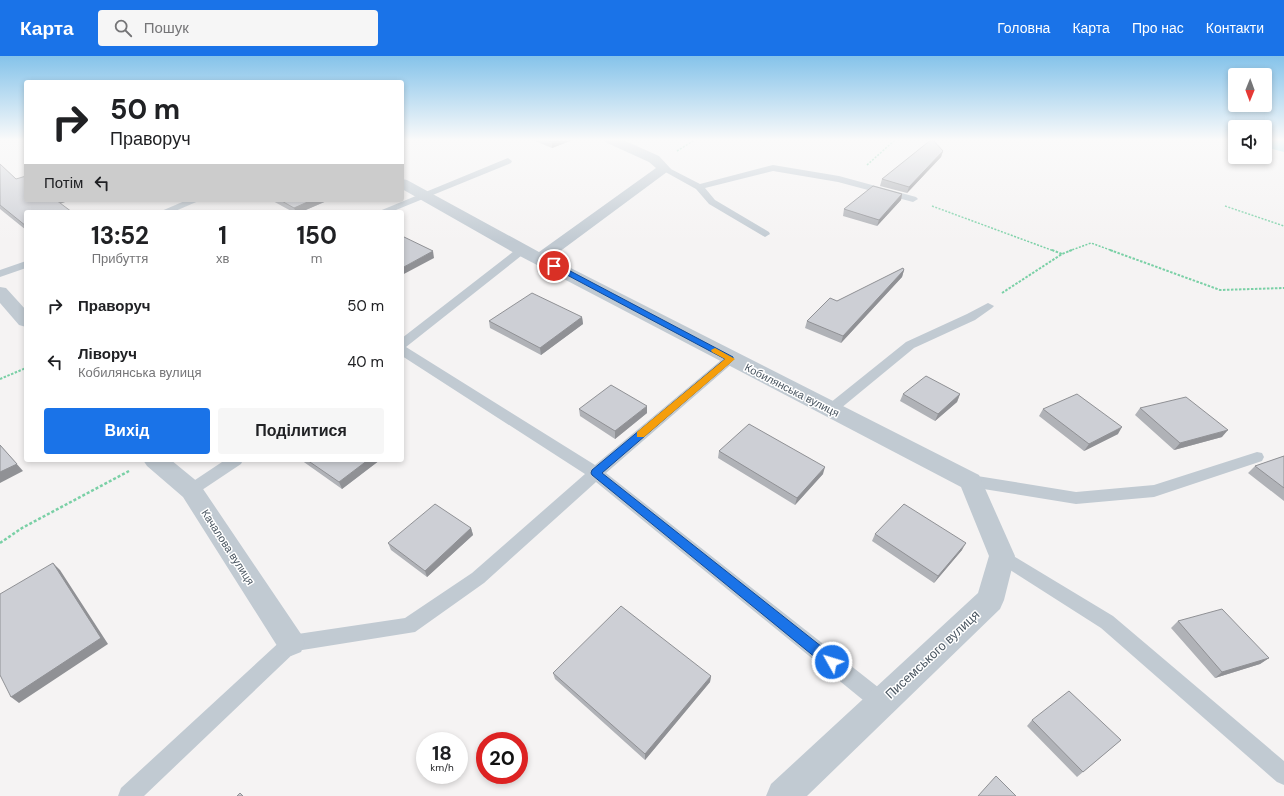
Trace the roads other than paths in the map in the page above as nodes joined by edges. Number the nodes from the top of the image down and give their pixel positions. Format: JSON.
{"nodes":[{"id":1,"x":477,"y":174,"type":"edge"},
{"id":2,"x":658,"y":174,"type":"edge"},
{"id":3,"x":673,"y":174,"type":"edge"},
{"id":4,"x":754,"y":174,"type":"edge"},
{"id":5,"x":814,"y":174,"type":"edge"},
{"id":6,"x":404,"y":184,"type":"edge"},
{"id":7,"x":699,"y":187,"type":"junction"},
{"id":8,"x":424,"y":195,"type":"junction"},
{"id":9,"x":913,"y":199,"type":"road end"},
{"id":10,"x":191,"y":202,"type":"edge"},
{"id":11,"x":169,"y":210,"type":"edge"},
{"id":12,"x":387,"y":210,"type":"edge"},
{"id":13,"x":765,"y":234,"type":"dead end"},
{"id":14,"x":522,"y":250,"type":"junction"},
{"id":15,"x":541,"y":258,"type":"junction"},
{"id":16,"x":24,"y":265,"type":"edge"},
{"id":17,"x":0,"y":274,"type":"edge"},
{"id":18,"x":0,"y":292,"type":"edge"},
{"id":19,"x":988,"y":306,"type":"road end"},
{"id":20,"x":24,"y":318,"type":"edge"},
{"id":21,"x":404,"y":342,"type":"edge"},
{"id":22,"x":404,"y":351,"type":"edge"},
{"id":23,"x":730,"y":359,"type":"junction"},
{"id":24,"x":830,"y":410,"type":"junction"},
{"id":25,"x":1257,"y":457,"type":"dead end"},
{"id":26,"x":233,"y":462,"type":"edge"},
{"id":27,"x":144,"y":464,"type":"edge"},
{"id":28,"x":596,"y":473,"type":"junction"},
{"id":29,"x":971,"y":481,"type":"junction"},
{"id":30,"x":191,"y":490,"type":"junction"},
{"id":31,"x":1002,"y":556,"type":"junction"},
{"id":32,"x":291,"y":642,"type":"junction"},
{"id":33,"x":881,"y":702,"type":"junction"},
{"id":34,"x":1284,"y":775,"type":"edge"},
{"id":35,"x":129,"y":796,"type":"edge"},
{"id":36,"x":783,"y":796,"type":"edge"}],
"edges":[{"from":1,"to":8,"type":"lane"},
{"from":2,"to":15,"type":"street"},
{"from":3,"to":7,"type":"lane"},
{"from":4,"to":7,"type":"lane"},
{"from":5,"to":9,"type":"lane"},
{"from":6,"to":8,"type":"street","name":"Кобилянська вулиця"},
{"from":7,"to":13,"type":"lane"},
{"from":8,"to":12,"type":"lane"},
{"from":8,"to":14,"type":"street","name":"Кобилянська вулиця"},
{"from":10,"to":11,"type":"lane"},
{"from":14,"to":15,"type":"street","name":"Кобилянська вулиця"},
{"from":14,"to":21,"type":"lane"},
{"from":15,"to":23,"type":"street","name":"Кобилянська вулиця"},
{"from":16,"to":17,"type":"lane"},
{"from":18,"to":20,"type":"street"},
{"from":19,"to":24,"type":"lane"},
{"from":22,"to":28,"type":"lane"},
{"from":23,"to":24,"type":"street","name":"Кобилянська вулиця"},
{"from":23,"to":28,"type":"lane"},
{"from":24,"to":29,"type":"street","name":"Кобилянська вулиця"},
{"from":25,"to":29,"type":"lane"},
{"from":26,"to":30,"type":"lane"},
{"from":27,"to":30,"type":"street","name":"Качалова вулиця"},
{"from":28,"to":32,"type":"lane"},
{"from":28,"to":33,"type":"lane"},
{"from":29,"to":31,"type":"street"},
{"from":30,"to":32,"type":"street","name":"Качалова вулиця"},
{"from":31,"to":33,"type":"street","name":"Писемського вулиця"},
{"from":31,"to":34,"type":"lane"},
{"from":32,"to":35,"type":"lane"},
{"from":33,"to":36,"type":"street","name":"Писемського вулиця"}]}
